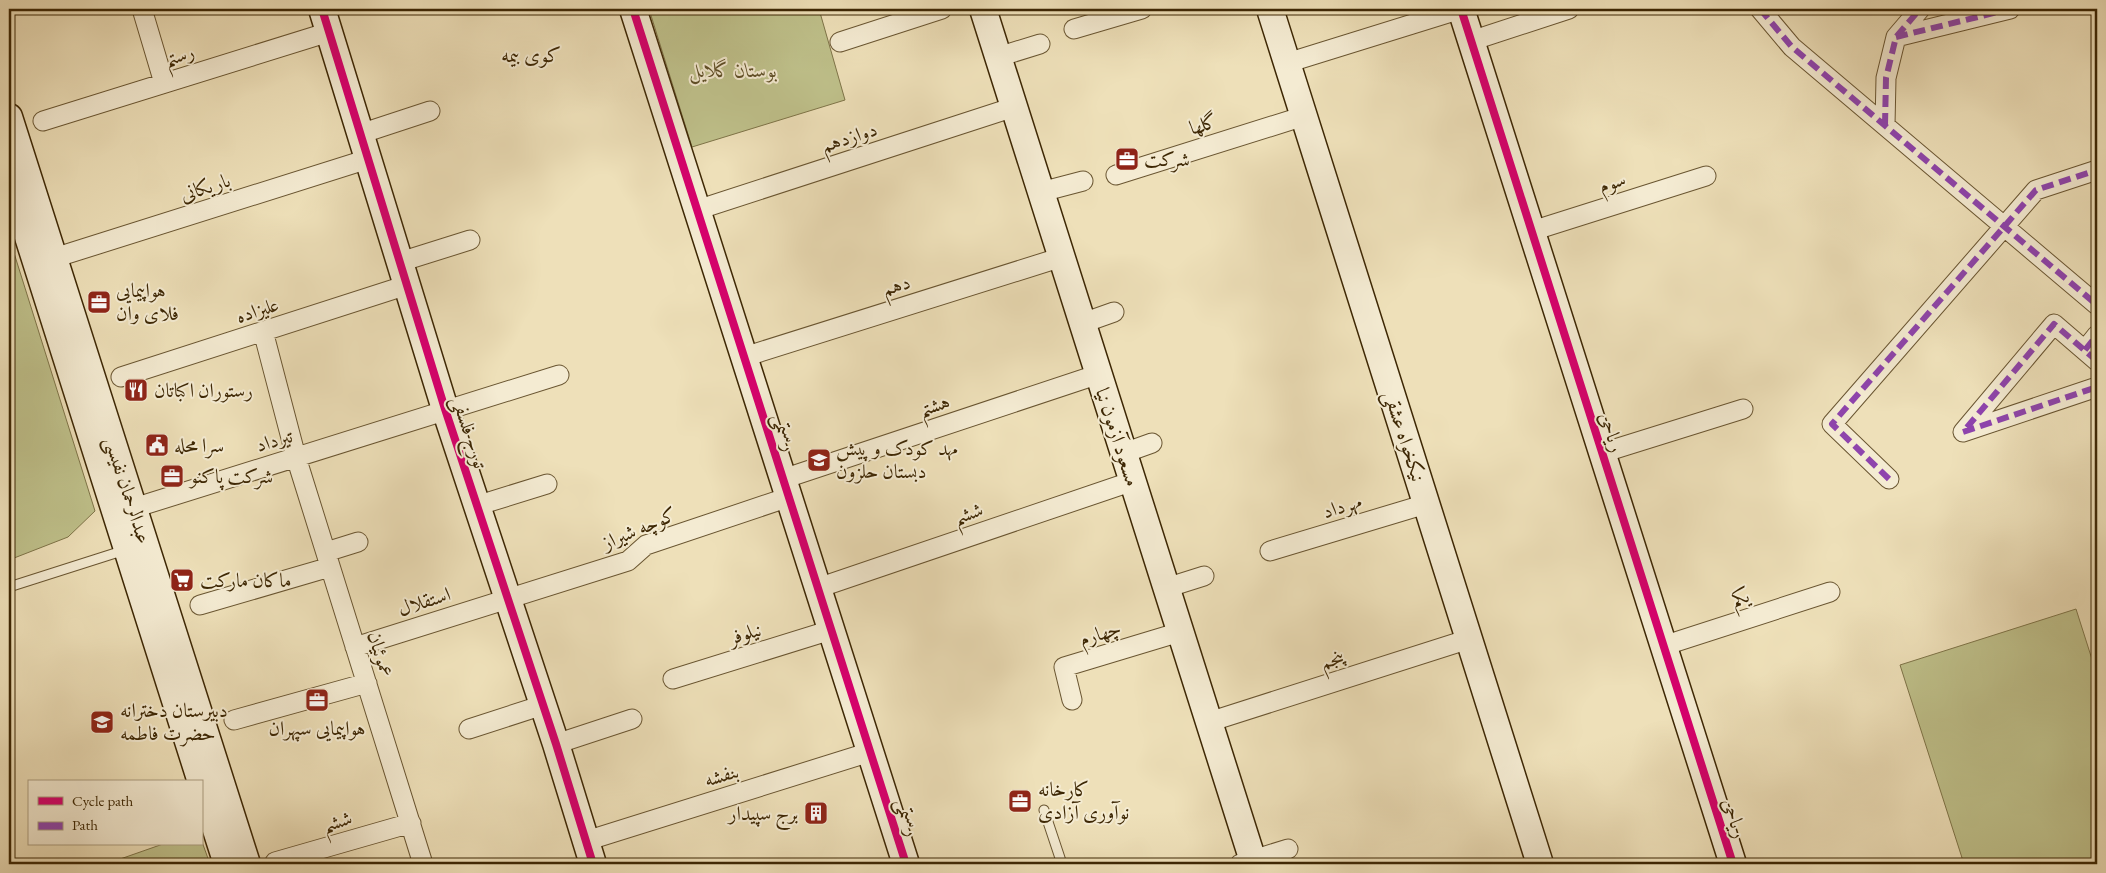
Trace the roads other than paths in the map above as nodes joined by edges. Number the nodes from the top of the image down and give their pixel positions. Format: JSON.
{"nodes":[{"id":1,"x":142,"y":9,"type":"edge"},
{"id":2,"x":633,"y":9,"type":"edge"},
{"id":3,"x":942,"y":9,"type":"edge"},
{"id":4,"x":983,"y":9,"type":"edge"},
{"id":5,"x":1142,"y":9,"type":"edge"},
{"id":6,"x":1270,"y":9,"type":"edge"},
{"id":7,"x":1461,"y":9,"type":"edge"},
{"id":8,"x":1569,"y":9,"type":"edge"},
{"id":9,"x":1760,"y":9,"type":"edge"},
{"id":10,"x":1920,"y":9,"type":"edge"},
{"id":11,"x":2010,"y":9,"type":"edge"},
{"id":12,"x":326,"y":20,"type":"edge"},
{"id":13,"x":1074,"y":29,"type":"dead end"},
{"id":14,"x":1896,"y":37,"type":"junction"},
{"id":15,"x":1471,"y":41,"type":"junction"},
{"id":16,"x":840,"y":42,"type":"dead end"},
{"id":17,"x":1040,"y":44,"type":"dead end"},
{"id":18,"x":998,"y":57,"type":"junction"},
{"id":19,"x":1287,"y":62,"type":"junction"},
{"id":20,"x":164,"y":83,"type":"junction"},
{"id":21,"x":1014,"y":107,"type":"junction"},
{"id":22,"x":430,"y":111,"type":"dead end"},
{"id":23,"x":1304,"y":116,"type":"junction"},
{"id":24,"x":9,"y":117,"type":"edge"},
{"id":25,"x":43,"y":121,"type":"dead end"},
{"id":26,"x":1885,"y":125,"type":"junction"},
{"id":27,"x":360,"y":134,"type":"junction"},
{"id":28,"x":368,"y":159,"type":"junction"},
{"id":29,"x":2097,"y":170,"type":"edge"},
{"id":30,"x":1116,"y":175,"type":"dead end"},
{"id":31,"x":1706,"y":176,"type":"dead end"},
{"id":32,"x":9,"y":177,"type":"edge"},
{"id":33,"x":1083,"y":181,"type":"dead end"},
{"id":34,"x":1041,"y":192,"type":"junction"},
{"id":35,"x":697,"y":210,"type":"junction"},
{"id":36,"x":2005,"y":227,"type":"junction"},
{"id":37,"x":1532,"y":231,"type":"junction"},
{"id":38,"x":470,"y":240,"type":"dead end"},
{"id":39,"x":1062,"y":257,"type":"junction"},
{"id":40,"x":54,"y":258,"type":"junction"},
{"id":41,"x":403,"y":273,"type":"junction"},
{"id":42,"x":2097,"y":305,"type":"edge"},
{"id":43,"x":1114,"y":312,"type":"dead end"},
{"id":44,"x":1082,"y":322,"type":"junction"},
{"id":45,"x":264,"y":331,"type":"junction"},
{"id":46,"x":2097,"y":335,"type":"edge"},
{"id":47,"x":2091,"y":355,"type":"edge"},
{"id":48,"x":744,"y":357,"type":"junction"},
{"id":49,"x":1099,"y":374,"type":"junction"},
{"id":50,"x":559,"y":375,"type":"dead end"},
{"id":51,"x":121,"y":377,"type":"dead end"},
{"id":52,"x":2097,"y":387,"type":"edge"},
{"id":53,"x":445,"y":409,"type":"junction"},
{"id":54,"x":1744,"y":409,"type":"dead end"},
{"id":55,"x":1152,"y":443,"type":"dead end"},
{"id":56,"x":1124,"y":453,"type":"junction"},
{"id":57,"x":1602,"y":453,"type":"junction"},
{"id":58,"x":296,"y":457,"type":"junction"},
{"id":59,"x":1888,"y":479,"type":"dead end"},
{"id":60,"x":1132,"y":481,"type":"junction"},
{"id":61,"x":548,"y":484,"type":"dead end"},
{"id":62,"x":786,"y":488,"type":"junction"},
{"id":63,"x":1426,"y":504,"type":"junction"},
{"id":64,"x":476,"y":506,"type":"junction"},
{"id":65,"x":124,"y":511,"type":"junction"},
{"id":66,"x":358,"y":542,"type":"dead end"},
{"id":67,"x":136,"y":547,"type":"junction"},
{"id":68,"x":1270,"y":551,"type":"dead end"},
{"id":69,"x":328,"y":560,"type":"junction"},
{"id":70,"x":1204,"y":576,"type":"dead end"},
{"id":71,"x":9,"y":587,"type":"edge"},
{"id":72,"x":818,"y":588,"type":"junction"},
{"id":73,"x":1166,"y":588,"type":"junction"},
{"id":74,"x":1830,"y":592,"type":"dead end"},
{"id":75,"x":506,"y":598,"type":"junction"},
{"id":76,"x":200,"y":605,"type":"dead end"},
{"id":77,"x":831,"y":630,"type":"junction"},
{"id":78,"x":1180,"y":632,"type":"junction"},
{"id":79,"x":1469,"y":639,"type":"junction"},
{"id":80,"x":355,"y":646,"type":"junction"},
{"id":81,"x":1663,"y":646,"type":"junction"},
{"id":82,"x":672,"y":679,"type":"dead end"},
{"id":83,"x":366,"y":683,"type":"junction"},
{"id":84,"x":1072,"y":700,"type":"dead end"},
{"id":85,"x":543,"y":705,"type":"junction"},
{"id":86,"x":234,"y":720,"type":"dead end"},
{"id":87,"x":632,"y":720,"type":"dead end"},
{"id":88,"x":1209,"y":722,"type":"junction"},
{"id":89,"x":469,"y":729,"type":"dead end"},
{"id":90,"x":556,"y":744,"type":"junction"},
{"id":91,"x":870,"y":752,"type":"junction"},
{"id":92,"x":200,"y":780,"type":"edge"},
{"id":93,"x":202,"y":785,"type":"edge"},
{"id":94,"x":1044,"y":810,"type":"dead end"},
{"id":95,"x":410,"y":824,"type":"junction"},
{"id":96,"x":1288,"y":849,"type":"dead end"},
{"id":97,"x":589,"y":853,"type":"edge"},
{"id":98,"x":275,"y":862,"type":"dead end"},
{"id":99,"x":1249,"y":863,"type":"edge"},
{"id":100,"x":227,"y":864,"type":"edge"},
{"id":101,"x":246,"y":864,"type":"edge"},
{"id":102,"x":423,"y":864,"type":"edge"},
{"id":103,"x":906,"y":864,"type":"edge"},
{"id":104,"x":1062,"y":864,"type":"edge"},
{"id":105,"x":1540,"y":864,"type":"edge"},
{"id":106,"x":1733,"y":864,"type":"edge"}],
"edges":[{"from":1,"to":20,"type":"street"},
{"from":2,"to":35,"type":"street","name":"رستمی"},
{"from":3,"to":16,"type":"street"},
{"from":4,"to":18,"type":"street","name":"مسعود آزمون نیا"},
{"from":5,"to":13,"type":"street"},
{"from":6,"to":19,"type":"street","name":"نیکخواه عشقی"},
{"from":7,"to":15,"type":"street","name":"ریاحی"},
{"from":7,"to":19,"type":"street"},
{"from":8,"to":15,"type":"street"},
{"from":9,"to":26,"type":"street"},
{"from":10,"to":14,"type":"street"},
{"from":11,"to":14,"type":"street"},
{"from":12,"to":20,"type":"street","name":"رستم"},
{"from":12,"to":27,"type":"street","name":"تورج فلسفی"},
{"from":14,"to":26,"type":"street"},
{"from":15,"to":37,"type":"street","name":"ریاحی"},
{"from":17,"to":18,"type":"street"},
{"from":18,"to":21,"type":"street","name":"مسعود آزمون نیا"},
{"from":19,"to":23,"type":"street","name":"نیکخواه عشقی"},
{"from":20,"to":25,"type":"street","name":"رستم"},
{"from":21,"to":34,"type":"street","name":"مسعود آزمون نیا"},
{"from":21,"to":35,"type":"street","name":"دوازدهم"},
{"from":22,"to":27,"type":"street"},
{"from":23,"to":30,"type":"street","name":"گلها"},
{"from":23,"to":63,"type":"street","name":"نیکخواه عشقی"},
{"from":24,"to":40,"type":"street","name":"عبدالرحمان نفیسی"},
{"from":26,"to":36,"type":"street"},
{"from":27,"to":28,"type":"street","name":"تورج فلسفی"},
{"from":28,"to":40,"type":"street","name":"باریکانی"},
{"from":28,"to":41,"type":"street","name":"تورج فلسفی"},
{"from":29,"to":36,"type":"street"},
{"from":31,"to":37,"type":"street","name":"سوم"},
{"from":32,"to":65,"type":"street","name":"عبدالرحمان نفیسی"},
{"from":33,"to":34,"type":"street"},
{"from":34,"to":39,"type":"street","name":"مسعود آزمون نیا"},
{"from":35,"to":48,"type":"street","name":"رستمی"},
{"from":36,"to":42,"type":"street"},
{"from":36,"to":59,"type":"street"},
{"from":37,"to":57,"type":"street","name":"ریاحی"},
{"from":38,"to":41,"type":"street","name":"علیزاده"},
{"from":39,"to":44,"type":"street","name":"مسعود آزمون نیا"},
{"from":39,"to":48,"type":"street","name":"دهم"},
{"from":40,"to":65,"type":"street","name":"عبدالرحمان نفیسی"},
{"from":41,"to":45,"type":"street","name":"علیزاده"},
{"from":41,"to":53,"type":"street","name":"تورج فلسفی"},
{"from":43,"to":44,"type":"street"},
{"from":44,"to":49,"type":"street","name":"مسعود آزمون نیا"},
{"from":45,"to":51,"type":"street","name":"علیزاده"},
{"from":45,"to":58,"type":"street","name":"عموئیان"},
{"from":46,"to":47,"type":"street"},
{"from":47,"to":52,"type":"street"},
{"from":48,"to":62,"type":"street","name":"رستمی"},
{"from":49,"to":56,"type":"street","name":"مسعود آزمون نیا"},
{"from":49,"to":62,"type":"street","name":"هشتم"},
{"from":50,"to":53,"type":"street","name":"تیرداد"},
{"from":53,"to":58,"type":"street","name":"تیرداد"},
{"from":53,"to":64,"type":"street","name":"تورج فلسفی"},
{"from":54,"to":57,"type":"street"},
{"from":55,"to":56,"type":"street"},
{"from":56,"to":60,"type":"street","name":"مسعود آزمون نیا"},
{"from":57,"to":81,"type":"street","name":"ریاحی"},
{"from":58,"to":65,"type":"street","name":"تیرداد"},
{"from":58,"to":69,"type":"street","name":"عموئیان"},
{"from":60,"to":72,"type":"street","name":"ششم"},
{"from":60,"to":73,"type":"street","name":"مسعود آزمون نیا"},
{"from":61,"to":64,"type":"street"},
{"from":62,"to":72,"type":"street","name":"رستمی"},
{"from":62,"to":75,"type":"street","name":"کوچه شیراز"},
{"from":63,"to":68,"type":"street","name":"مهرداد"},
{"from":63,"to":79,"type":"street","name":"نیکخواه عشقی"},
{"from":64,"to":75,"type":"street","name":"تورج فلسفی"},
{"from":65,"to":67,"type":"street","name":"عبدالرحمان نفیسی"},
{"from":66,"to":69,"type":"street"},
{"from":67,"to":71,"type":"lane"},
{"from":67,"to":92,"type":"street","name":"عبدالرحمان نفیسی"},
{"from":67,"to":101,"type":"street","name":"عبدالرحمان نفیسی"},
{"from":69,"to":76,"type":"street"},
{"from":69,"to":80,"type":"street","name":"عموئیان"},
{"from":70,"to":73,"type":"street"},
{"from":72,"to":77,"type":"street","name":"رستمی"},
{"from":73,"to":78,"type":"street","name":"مسعود آزمون نیا"},
{"from":74,"to":81,"type":"street","name":"یکم"},
{"from":75,"to":80,"type":"street","name":"استقلال"},
{"from":75,"to":85,"type":"street","name":"تورج فلسفی"},
{"from":77,"to":82,"type":"street","name":"نیلوفر"},
{"from":77,"to":91,"type":"street","name":"رستمی"},
{"from":78,"to":84,"type":"street","name":"چهارم"},
{"from":78,"to":88,"type":"street","name":"مسعود آزمون نیا"},
{"from":79,"to":88,"type":"street","name":"پنجم"},
{"from":79,"to":105,"type":"street","name":"نیکخواه عشقی"},
{"from":80,"to":83,"type":"street","name":"عموئیان"},
{"from":81,"to":106,"type":"street","name":"ریاحی"},
{"from":83,"to":86,"type":"street"},
{"from":83,"to":95,"type":"street","name":"عموئیان"},
{"from":85,"to":89,"type":"street"},
{"from":85,"to":90,"type":"street","name":"تورج فلسفی"},
{"from":87,"to":90,"type":"street"},
{"from":88,"to":99,"type":"street","name":"مسعود آزمون نیا"},
{"from":90,"to":97,"type":"street","name":"تورج فلسفی"},
{"from":91,"to":97,"type":"street","name":"بنفشه"},
{"from":91,"to":103,"type":"street","name":"رستمی"},
{"from":93,"to":100,"type":"street","name":"عبدالرحمان نفیسی"},
{"from":94,"to":104,"type":"lane"},
{"from":95,"to":98,"type":"street","name":"ششم"},
{"from":95,"to":102,"type":"street","name":"عموئیان"},
{"from":96,"to":99,"type":"street"}]}
